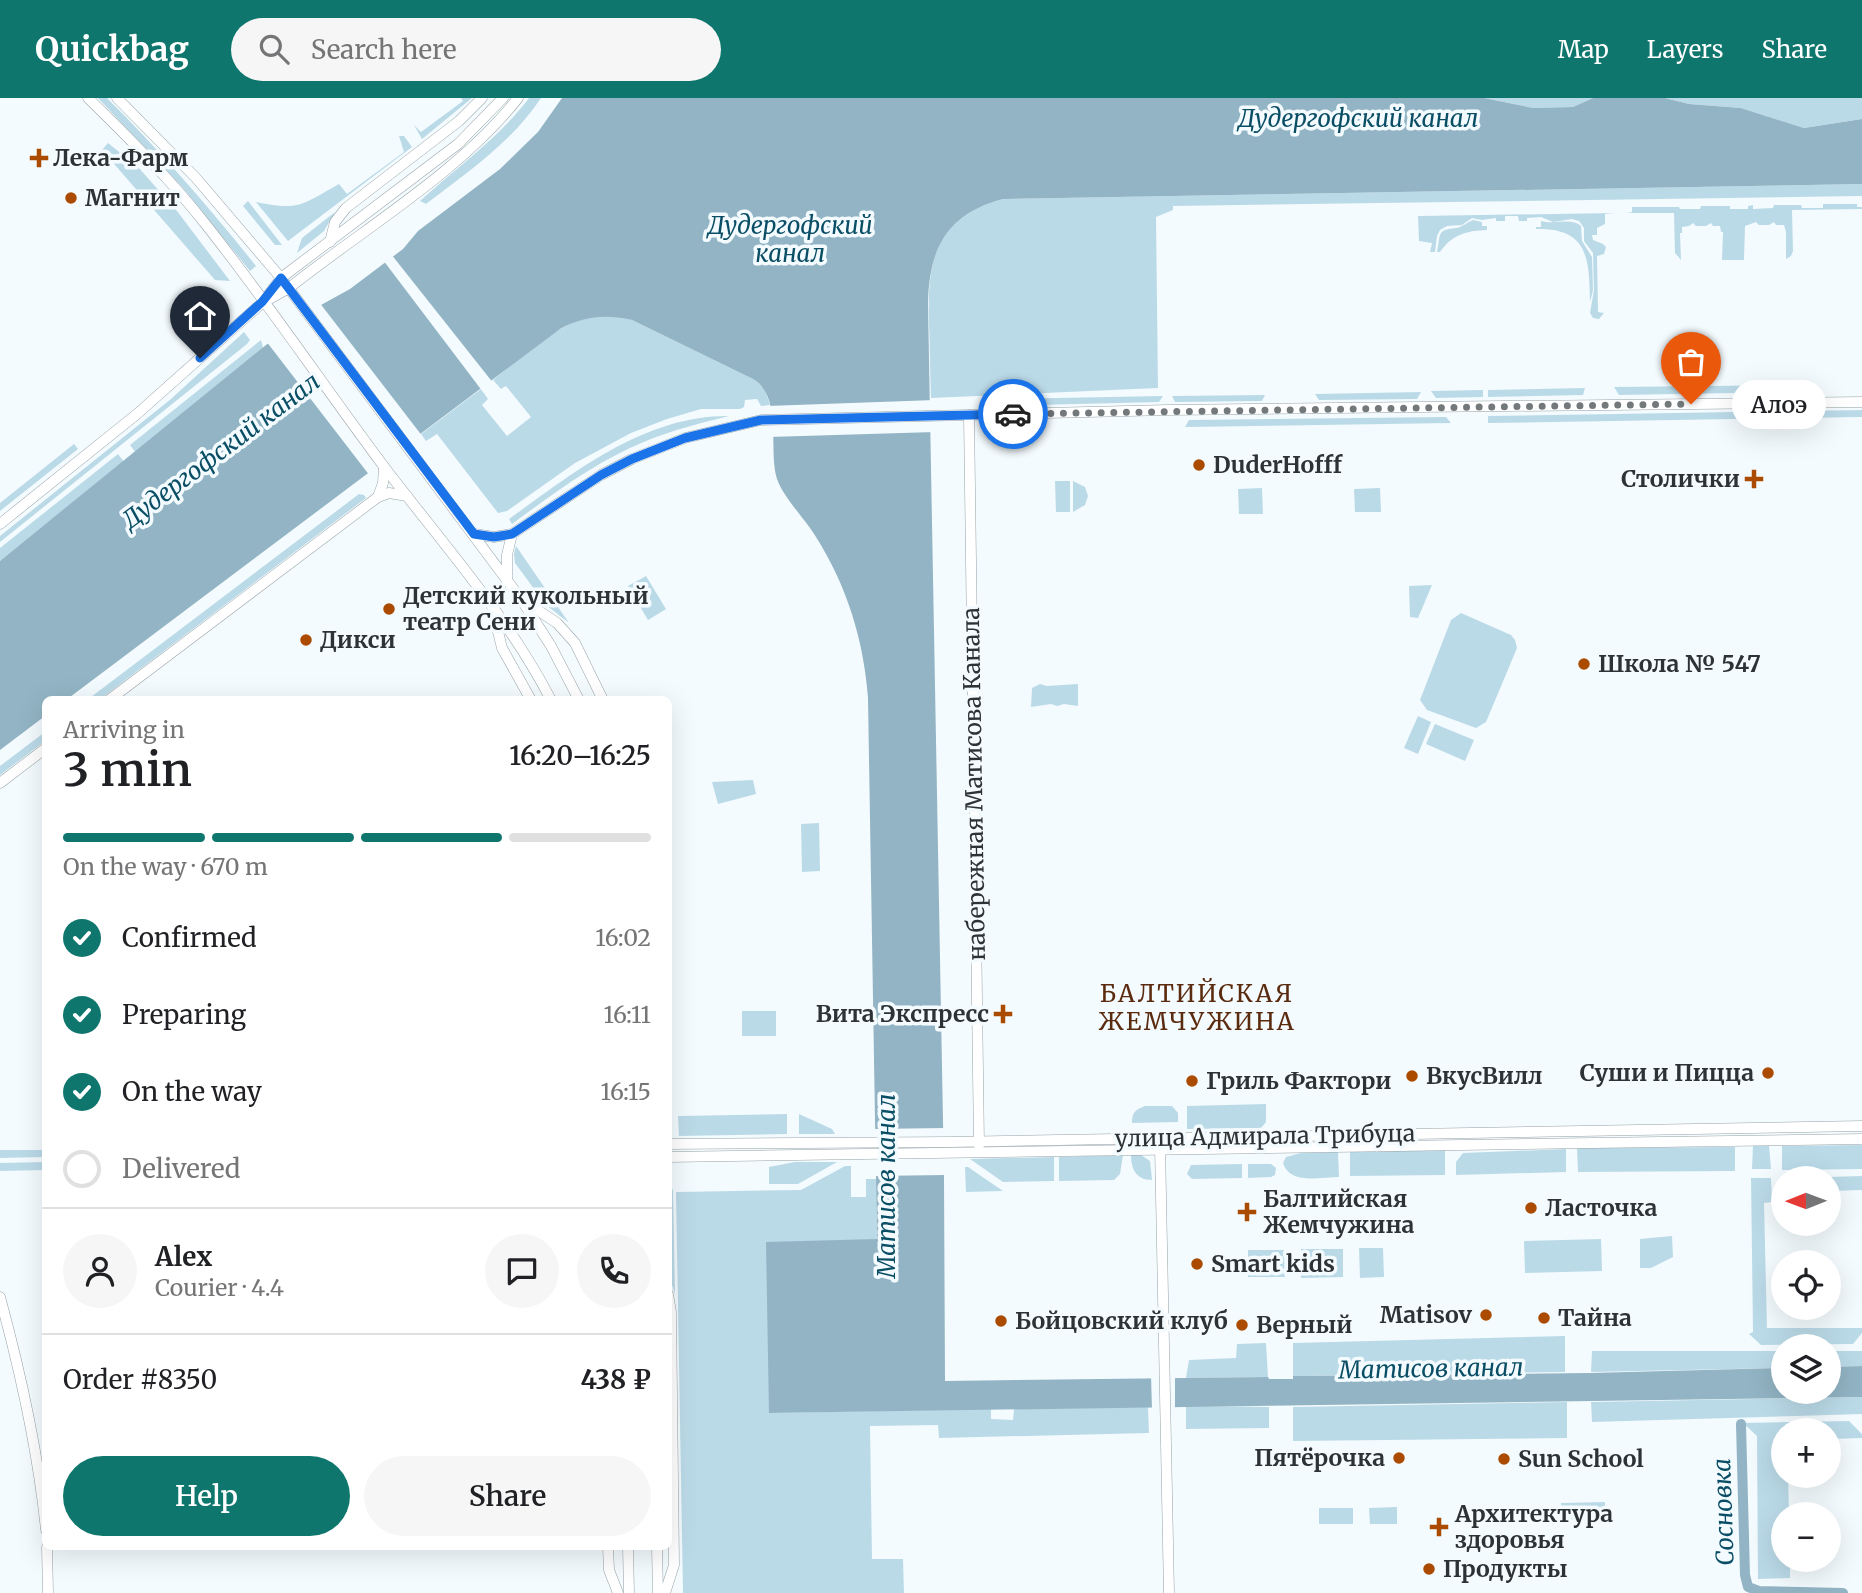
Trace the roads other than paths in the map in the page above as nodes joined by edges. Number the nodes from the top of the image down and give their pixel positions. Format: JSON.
{"nodes":[{"id":1,"x":88,"y":98,"type":"edge"},
{"id":2,"x":117,"y":98,"type":"edge"},
{"id":3,"x":482,"y":98,"type":"edge"},
{"id":4,"x":503,"y":98,"type":"edge"},
{"id":5,"x":519,"y":98,"type":"edge"},
{"id":6,"x":330,"y":242,"type":"junction"},
{"id":7,"x":281,"y":278,"type":"junction"},
{"id":8,"x":289,"y":288,"type":"junction"},
{"id":9,"x":262,"y":302,"type":"junction"},
{"id":10,"x":1862,"y":402,"type":"edge"},
{"id":11,"x":969,"y":415,"type":"junction"},
{"id":12,"x":384,"y":467,"type":"junction"},
{"id":13,"x":407,"y":496,"type":"junction"},
{"id":14,"x":378,"y":497,"type":"junction"},
{"id":15,"x":0,"y":524,"type":"edge"},
{"id":16,"x":474,"y":534,"type":"junction"},
{"id":17,"x":512,"y":534,"type":"junction"},
{"id":18,"x":507,"y":579,"type":"junction"},
{"id":19,"x":521,"y":598,"type":"junction"},
{"id":20,"x":492,"y":603,"type":"junction"},
{"id":21,"x":114,"y":696,"type":"edge"},
{"id":22,"x":529,"y":696,"type":"edge"},
{"id":23,"x":549,"y":696,"type":"edge"},
{"id":24,"x":577,"y":696,"type":"edge"},
{"id":25,"x":601,"y":696,"type":"edge"},
{"id":26,"x":42,"y":751,"type":"edge"},
{"id":27,"x":0,"y":783,"type":"edge"},
{"id":28,"x":1862,"y":1126,"type":"edge"},
{"id":29,"x":1160,"y":1138,"type":"junction"},
{"id":30,"x":1862,"y":1139,"type":"edge"},
{"id":31,"x":672,"y":1144,"type":"edge"},
{"id":32,"x":979,"y":1147,"type":"junction"},
{"id":33,"x":869,"y":1148,"type":"junction"},
{"id":34,"x":1160,"y":1150,"type":"junction"},
{"id":35,"x":672,"y":1157,"type":"edge"},
{"id":36,"x":0,"y":1297,"type":"edge"},
{"id":37,"x":672,"y":1396,"type":"edge"},
{"id":38,"x":42,"y":1500,"type":"edge"},
{"id":39,"x":47,"y":1550,"type":"edge"},
{"id":40,"x":608,"y":1550,"type":"edge"},
{"id":41,"x":628,"y":1550,"type":"edge"},
{"id":42,"x":657,"y":1550,"type":"edge"},
{"id":43,"x":48,"y":1593,"type":"edge"},
{"id":44,"x":618,"y":1593,"type":"edge"},
{"id":45,"x":629,"y":1593,"type":"edge"},
{"id":46,"x":658,"y":1593,"type":"edge"},
{"id":47,"x":665,"y":1593,"type":"edge"},
{"id":48,"x":1169,"y":1593,"type":"edge"}],
"edges":[{"from":1,"to":9,"type":"street"},
{"from":2,"to":7,"type":"street"},
{"from":3,"to":6,"type":"street"},
{"from":4,"to":6,"type":"street"},
{"from":5,"to":8,"type":"street"},
{"from":6,"to":7,"type":"street"},
{"from":7,"to":8,"type":"street"},
{"from":7,"to":9,"type":"street"},
{"from":8,"to":9,"type":"street"},
{"from":8,"to":16,"type":"street"},
{"from":9,"to":12,"type":"street"},
{"from":9,"to":15,"type":"street"},
{"from":10,"to":11,"type":"street"},
{"from":11,"to":17,"type":"street"},
{"from":11,"to":32,"type":"street","name":"набережная Матисова Канала"},
{"from":12,"to":13,"type":"street"},
{"from":12,"to":14,"type":"street"},
{"from":13,"to":14,"type":"street"},
{"from":13,"to":20,"type":"street"},
{"from":14,"to":21,"type":"street"},
{"from":16,"to":17,"type":"street"},
{"from":16,"to":18,"type":"street"},
{"from":17,"to":18,"type":"street"},
{"from":18,"to":19,"type":"street"},
{"from":19,"to":24,"type":"street"},
{"from":19,"to":25,"type":"street"},
{"from":20,"to":22,"type":"street"},
{"from":20,"to":23,"type":"street"},
{"from":26,"to":27,"type":"street"},
{"from":28,"to":29,"type":"street","name":"улица Адмирала Трибуца"},
{"from":29,"to":32,"type":"street","name":"улица Адмирала Трибуца"},
{"from":29,"to":34,"type":"street"},
{"from":30,"to":34,"type":"street","name":"улица Адмирала Трибуца"},
{"from":31,"to":33,"type":"street","name":"улица Адмирала Трибуца"},
{"from":32,"to":33,"type":"street","name":"улица Адмирала Трибуца"},
{"from":32,"to":34,"type":"street","name":"улица Адмирала Трибуца"},
{"from":33,"to":35,"type":"street","name":"улица Адмирала Трибуца"},
{"from":34,"to":48,"type":"street"},
{"from":36,"to":38,"type":"street"},
{"from":37,"to":47,"type":"street"},
{"from":39,"to":43,"type":"street"},
{"from":40,"to":44,"type":"street"},
{"from":41,"to":45,"type":"street"},
{"from":42,"to":46,"type":"street"}]}
